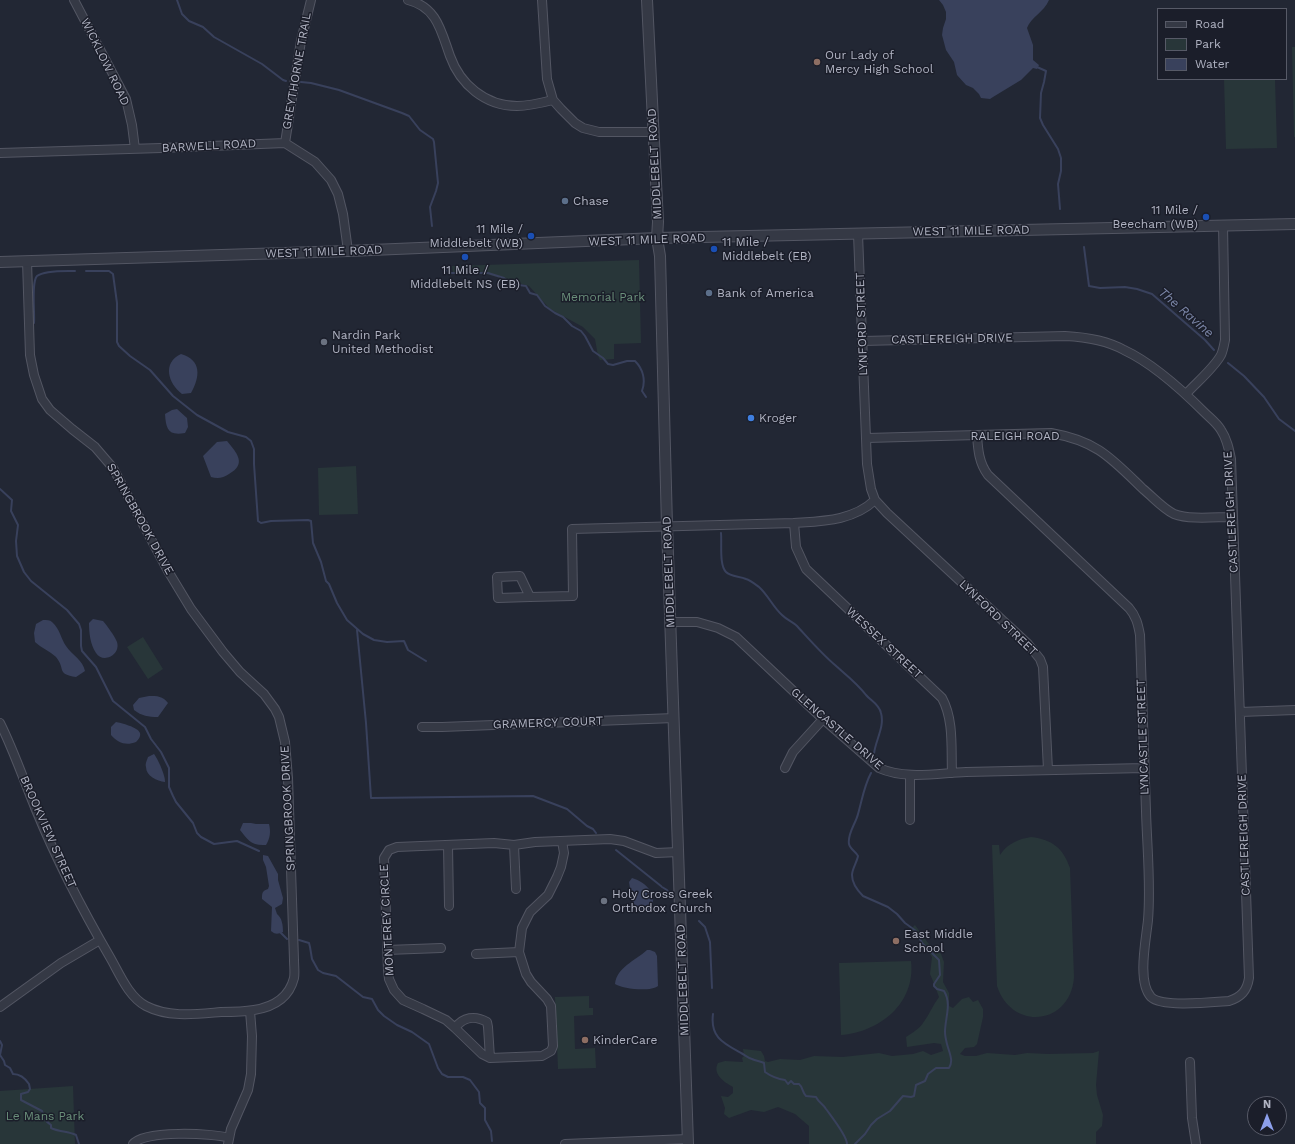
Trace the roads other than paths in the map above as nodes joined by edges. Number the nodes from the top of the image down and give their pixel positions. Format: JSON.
{"nodes":[{"id":1,"x":74,"y":0,"type":"edge"},
{"id":2,"x":311,"y":0,"type":"edge"},
{"id":3,"x":408,"y":0,"type":"edge"},
{"id":4,"x":542,"y":0,"type":"edge"},
{"id":5,"x":647,"y":0,"type":"edge"},
{"id":6,"x":417,"y":2,"type":"edge"},
{"id":7,"x":553,"y":100,"type":"junction"},
{"id":8,"x":654,"y":132,"type":"junction"},
{"id":9,"x":285,"y":143,"type":"junction"},
{"id":10,"x":135,"y":149,"type":"junction"},
{"id":11,"x":0,"y":153,"type":"edge"},
{"id":12,"x":1295,"y":224,"type":"edge"},
{"id":13,"x":1223,"y":225,"type":"junction"},
{"id":14,"x":858,"y":234,"type":"junction"},
{"id":15,"x":657,"y":238,"type":"junction"},
{"id":16,"x":348,"y":251,"type":"junction"},
{"id":17,"x":27,"y":261,"type":"junction"},
{"id":18,"x":0,"y":262,"type":"edge"},
{"id":19,"x":863,"y":341,"type":"junction"},
{"id":20,"x":1186,"y":394,"type":"junction"},
{"id":21,"x":977,"y":435,"type":"junction"},
{"id":22,"x":867,"y":438,"type":"junction"},
{"id":23,"x":874,"y":500,"type":"junction"},
{"id":24,"x":1232,"y":517,"type":"junction"},
{"id":25,"x":794,"y":523,"type":"junction"},
{"id":26,"x":668,"y":526,"type":"junction"},
{"id":27,"x":530,"y":597,"type":"dead end"},
{"id":28,"x":671,"y":622,"type":"junction"},
{"id":29,"x":1295,"y":710,"type":"edge"},
{"id":30,"x":1240,"y":712,"type":"junction"},
{"id":31,"x":674,"y":718,"type":"junction"},
{"id":32,"x":823,"y":719,"type":"junction"},
{"id":33,"x":0,"y":723,"type":"edge"},
{"id":34,"x":422,"y":727,"type":"dead end"},
{"id":35,"x":785,"y":768,"type":"dead end"},
{"id":36,"x":1144,"y":768,"type":"junction"},
{"id":37,"x":1048,"y":770,"type":"junction"},
{"id":38,"x":952,"y":772,"type":"junction"},
{"id":39,"x":910,"y":775,"type":"junction"},
{"id":40,"x":910,"y":820,"type":"dead end"},
{"id":41,"x":562,"y":841,"type":"junction"},
{"id":42,"x":448,"y":845,"type":"junction"},
{"id":43,"x":514,"y":845,"type":"junction"},
{"id":44,"x":679,"y":852,"type":"junction"},
{"id":45,"x":516,"y":889,"type":"dead end"},
{"id":46,"x":450,"y":906,"type":"dead end"},
{"id":47,"x":100,"y":940,"type":"junction"},
{"id":48,"x":441,"y":948,"type":"dead end"},
{"id":49,"x":387,"y":950,"type":"junction"},
{"id":50,"x":519,"y":952,"type":"junction"},
{"id":51,"x":476,"y":954,"type":"dead end"},
{"id":52,"x":1248,"y":985,"type":"joint"},
{"id":53,"x":0,"y":1007,"type":"edge"},
{"id":54,"x":250,"y":1011,"type":"junction"},
{"id":55,"x":456,"y":1028,"type":"junction"},
{"id":56,"x":490,"y":1058,"type":"junction"},
{"id":57,"x":1190,"y":1062,"type":"dead end"},
{"id":58,"x":229,"y":1141,"type":"edge"},
{"id":59,"x":688,"y":1142,"type":"edge"},
{"id":60,"x":133,"y":1144,"type":"edge"},
{"id":61,"x":565,"y":1144,"type":"edge"},
{"id":62,"x":1196,"y":1144,"type":"edge"}],
"edges":[{"from":1,"to":10,"type":"street","name":"WICKLOW ROAD"},
{"from":2,"to":9,"type":"street","name":"GREYTHORNE TRAIL"},
{"from":3,"to":6,"type":"street"},
{"from":4,"to":7,"type":"street"},
{"from":5,"to":8,"type":"street","name":"MIDDLEBELT ROAD"},
{"from":6,"to":7,"type":"street"},
{"from":7,"to":8,"type":"street"},
{"from":8,"to":15,"type":"street","name":"MIDDLEBELT ROAD"},
{"from":9,"to":10,"type":"street","name":"BARWELL ROAD"},
{"from":9,"to":16,"type":"street"},
{"from":10,"to":11,"type":"street","name":"BARWELL ROAD"},
{"from":12,"to":13,"type":"street","name":"WEST 11 MILE ROAD"},
{"from":13,"to":14,"type":"street","name":"WEST 11 MILE ROAD"},
{"from":13,"to":20,"type":"street"},
{"from":14,"to":15,"type":"street","name":"WEST 11 MILE ROAD"},
{"from":14,"to":19,"type":"street","name":"LYNFORD STREET"},
{"from":15,"to":16,"type":"street","name":"WEST 11 MILE ROAD"},
{"from":15,"to":26,"type":"street","name":"MIDDLEBELT ROAD"},
{"from":16,"to":17,"type":"street","name":"WEST 11 MILE ROAD"},
{"from":17,"to":18,"type":"street","name":"WEST 11 MILE ROAD"},
{"from":17,"to":54,"type":"street","name":"SPRINGBROOK DRIVE"},
{"from":19,"to":20,"type":"street","name":"CASTLEREIGH DRIVE"},
{"from":19,"to":22,"type":"street","name":"LYNFORD STREET"},
{"from":20,"to":24,"type":"street","name":"CASTLEREIGH DRIVE"},
{"from":21,"to":22,"type":"street","name":"RALEIGH ROAD"},
{"from":21,"to":24,"type":"street","name":"RALEIGH ROAD"},
{"from":21,"to":36,"type":"street","name":"LYNCASTLE STREET"},
{"from":22,"to":23,"type":"street","name":"LYNFORD STREET"},
{"from":23,"to":25,"type":"street"},
{"from":23,"to":37,"type":"street","name":"LYNFORD STREET"},
{"from":24,"to":30,"type":"street","name":"CASTLEREIGH DRIVE"},
{"from":25,"to":26,"type":"street"},
{"from":25,"to":38,"type":"street","name":"WESSEX STREET"},
{"from":26,"to":27,"type":"street"},
{"from":26,"to":28,"type":"street","name":"MIDDLEBELT ROAD"},
{"from":28,"to":31,"type":"street","name":"MIDDLEBELT ROAD"},
{"from":28,"to":32,"type":"street","name":"GLENCASTLE DRIVE"},
{"from":29,"to":30,"type":"street"},
{"from":30,"to":52,"type":"street","name":"CASTLEREIGH DRIVE"},
{"from":31,"to":34,"type":"street","name":"GRAMERCY COURT"},
{"from":31,"to":44,"type":"street","name":"MIDDLEBELT ROAD"},
{"from":32,"to":35,"type":"street"},
{"from":32,"to":39,"type":"street","name":"GLENCASTLE DRIVE"},
{"from":33,"to":47,"type":"street","name":"BROOKVIEW STREET"},
{"from":36,"to":37,"type":"street","name":"GLENCASTLE DRIVE"},
{"from":36,"to":52,"type":"street","name":"LYNCASTLE STREET"},
{"from":37,"to":38,"type":"street","name":"GLENCASTLE DRIVE"},
{"from":38,"to":39,"type":"street","name":"GLENCASTLE DRIVE"},
{"from":39,"to":40,"type":"street"},
{"from":41,"to":43,"type":"street","name":"MONTEREY CIRCLE"},
{"from":41,"to":44,"type":"street","name":"MONTEREY CIRCLE"},
{"from":41,"to":50,"type":"street"},
{"from":42,"to":43,"type":"street","name":"MONTEREY CIRCLE"},
{"from":42,"to":46,"type":"street"},
{"from":42,"to":49,"type":"street","name":"MONTEREY CIRCLE"},
{"from":43,"to":45,"type":"street"},
{"from":44,"to":59,"type":"street","name":"MIDDLEBELT ROAD"},
{"from":47,"to":53,"type":"street"},
{"from":47,"to":54,"type":"street","name":"SPRINGBROOK DRIVE"},
{"from":48,"to":49,"type":"street"},
{"from":49,"to":55,"type":"street","name":"MONTEREY CIRCLE"},
{"from":50,"to":51,"type":"street"},
{"from":50,"to":56,"type":"street"},
{"from":54,"to":58,"type":"street"},
{"from":55,"to":56,"type":"street","name":"MONTEREY CIRCLE"},
{"from":55,"to":56,"type":"street"},
{"from":57,"to":62,"type":"street"},
{"from":58,"to":60,"type":"street"},
{"from":59,"to":61,"type":"street"}]}
